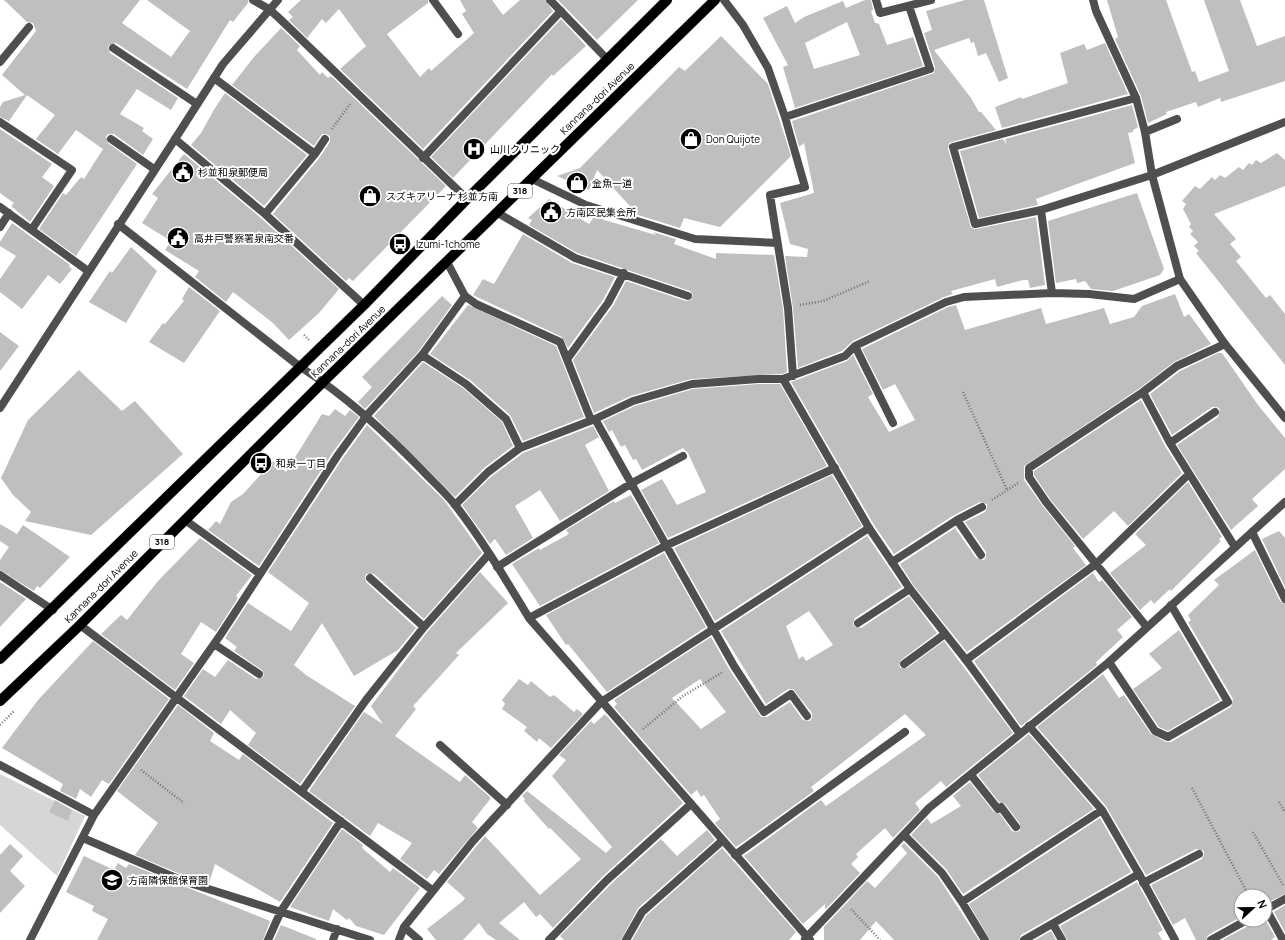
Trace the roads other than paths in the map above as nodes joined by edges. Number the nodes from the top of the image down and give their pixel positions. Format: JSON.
{"nodes":[{"id":1,"x":252,"y":0,"type":"edge"},
{"id":2,"x":278,"y":0,"type":"edge"},
{"id":3,"x":432,"y":0,"type":"edge"},
{"id":4,"x":550,"y":0,"type":"edge"},
{"id":5,"x":715,"y":0,"type":"edge"},
{"id":6,"x":724,"y":0,"type":"edge"},
{"id":7,"x":876,"y":0,"type":"edge"},
{"id":8,"x":931,"y":0,"type":"edge"},
{"id":9,"x":1093,"y":0,"type":"edge"},
{"id":10,"x":662,"y":2,"type":"edge"},
{"id":11,"x":909,"y":6,"type":"junction"},
{"id":12,"x":269,"y":9,"type":"junction"},
{"id":13,"x":561,"y":11,"type":"junction"},
{"id":14,"x":29,"y":27,"type":"dead end"},
{"id":15,"x":458,"y":34,"type":"dead end"},
{"id":16,"x":113,"y":48,"type":"dead end"},
{"id":17,"x":608,"y":60,"type":"junction"},
{"id":18,"x":0,"y":62,"type":"edge"},
{"id":19,"x":214,"y":78,"type":"junction"},
{"id":20,"x":1136,"y":98,"type":"junction"},
{"id":21,"x":197,"y":104,"type":"junction"},
{"id":22,"x":785,"y":117,"type":"junction"},
{"id":23,"x":1177,"y":119,"type":"dead end"},
{"id":24,"x":0,"y":122,"type":"edge"},
{"id":25,"x":1285,"y":122,"type":"edge"},
{"id":26,"x":1145,"y":132,"type":"junction"},
{"id":27,"x":111,"y":139,"type":"dead end"},
{"id":28,"x":175,"y":139,"type":"junction"},
{"id":29,"x":325,"y":140,"type":"road end"},
{"id":30,"x":315,"y":154,"type":"junction"},
{"id":31,"x":423,"y":158,"type":"junction"},
{"id":32,"x":154,"y":169,"type":"junction"},
{"id":33,"x":1152,"y":175,"type":"junction"},
{"id":34,"x":532,"y":179,"type":"junction"},
{"id":35,"x":466,"y":199,"type":"junction"},
{"id":36,"x":0,"y":207,"type":"edge"},
{"id":37,"x":1041,"y":210,"type":"junction"},
{"id":38,"x":9,"y":213,"type":"junction"},
{"id":39,"x":498,"y":213,"type":"junction"},
{"id":40,"x":265,"y":214,"type":"junction"},
{"id":41,"x":118,"y":224,"type":"junction"},
{"id":42,"x":0,"y":227,"type":"edge"},
{"id":43,"x":32,"y":229,"type":"junction"},
{"id":44,"x":777,"y":243,"type":"junction"},
{"id":45,"x":447,"y":262,"type":"junction"},
{"id":46,"x":88,"y":270,"type":"junction"},
{"id":47,"x":624,"y":273,"type":"junction"},
{"id":48,"x":1180,"y":279,"type":"junction"},
{"id":49,"x":1052,"y":293,"type":"junction"},
{"id":50,"x":465,"y":296,"type":"junction"},
{"id":51,"x":688,"y":296,"type":"dead end"},
{"id":52,"x":364,"y":305,"type":"junction"},
{"id":53,"x":1225,"y":344,"type":"junction"},
{"id":54,"x":855,"y":346,"type":"junction"},
{"id":55,"x":422,"y":355,"type":"junction"},
{"id":56,"x":568,"y":358,"type":"junction"},
{"id":57,"x":299,"y":366,"type":"junction"},
{"id":58,"x":793,"y":376,"type":"junction"},
{"id":59,"x":783,"y":379,"type":"junction"},
{"id":60,"x":324,"y":381,"type":"junction"},
{"id":61,"x":1143,"y":392,"type":"junction"},
{"id":62,"x":0,"y":408,"type":"edge"},
{"id":63,"x":1215,"y":412,"type":"dead end"},
{"id":64,"x":1284,"y":413,"type":"edge"},
{"id":65,"x":367,"y":415,"type":"junction"},
{"id":66,"x":593,"y":420,"type":"junction"},
{"id":67,"x":893,"y":423,"type":"dead end"},
{"id":68,"x":1170,"y":443,"type":"junction"},
{"id":69,"x":520,"y":448,"type":"junction"},
{"id":70,"x":683,"y":456,"type":"dead end"},
{"id":71,"x":836,"y":468,"type":"junction"},
{"id":72,"x":1189,"y":474,"type":"junction"},
{"id":73,"x":632,"y":483,"type":"junction"},
{"id":74,"x":1285,"y":502,"type":"edge"},
{"id":75,"x":455,"y":505,"type":"junction"},
{"id":76,"x":982,"y":507,"type":"road end"},
{"id":77,"x":184,"y":520,"type":"junction"},
{"id":78,"x":957,"y":520,"type":"junction"},
{"id":79,"x":869,"y":528,"type":"junction"},
{"id":80,"x":1252,"y":532,"type":"junction"},
{"id":81,"x":667,"y":545,"type":"junction"},
{"id":82,"x":1235,"y":547,"type":"junction"},
{"id":83,"x":489,"y":554,"type":"junction"},
{"id":84,"x":981,"y":555,"type":"dead end"},
{"id":85,"x":892,"y":562,"type":"junction"},
{"id":86,"x":1096,"y":564,"type":"junction"},
{"id":87,"x":497,"y":567,"type":"junction"},
{"id":88,"x":260,"y":574,"type":"junction"},
{"id":89,"x":0,"y":575,"type":"edge"},
{"id":90,"x":370,"y":578,"type":"dead end"},
{"id":91,"x":910,"y":589,"type":"junction"},
{"id":92,"x":1285,"y":599,"type":"edge"},
{"id":93,"x":1171,"y":605,"type":"junction"},
{"id":94,"x":52,"y":610,"type":"junction"},
{"id":95,"x":529,"y":618,"type":"junction"},
{"id":96,"x":858,"y":623,"type":"dead end"},
{"id":97,"x":80,"y":625,"type":"junction"},
{"id":98,"x":1146,"y":626,"type":"junction"},
{"id":99,"x":424,"y":627,"type":"junction"},
{"id":100,"x":713,"y":628,"type":"junction"},
{"id":101,"x":945,"y":634,"type":"junction"},
{"id":102,"x":214,"y":644,"type":"junction"},
{"id":103,"x":0,"y":660,"type":"edge"},
{"id":104,"x":966,"y":660,"type":"junction"},
{"id":105,"x":1108,"y":662,"type":"junction"},
{"id":106,"x":904,"y":664,"type":"dead end"},
{"id":107,"x":259,"y":674,"type":"dead end"},
{"id":108,"x":177,"y":699,"type":"junction"},
{"id":109,"x":0,"y":701,"type":"edge"},
{"id":110,"x":601,"y":702,"type":"junction"},
{"id":111,"x":807,"y":716,"type":"dead end"},
{"id":112,"x":1029,"y":726,"type":"junction"},
{"id":113,"x":905,"y":732,"type":"dead end"},
{"id":114,"x":1020,"y":734,"type":"junction"},
{"id":115,"x":440,"y":745,"type":"dead end"},
{"id":116,"x":0,"y":765,"type":"edge"},
{"id":117,"x":971,"y":775,"type":"junction"},
{"id":118,"x":302,"y":791,"type":"junction"},
{"id":119,"x":691,"y":804,"type":"junction"},
{"id":120,"x":507,"y":805,"type":"junction"},
{"id":121,"x":1102,"y":810,"type":"junction"},
{"id":122,"x":94,"y":815,"type":"junction"},
{"id":123,"x":341,"y":821,"type":"junction"},
{"id":124,"x":1016,"y":827,"type":"dead end"},
{"id":125,"x":904,"y":835,"type":"junction"},
{"id":126,"x":83,"y":838,"type":"junction"},
{"id":127,"x":722,"y":841,"type":"junction"},
{"id":128,"x":1200,"y":854,"type":"dead end"},
{"id":129,"x":734,"y":855,"type":"junction"},
{"id":130,"x":1139,"y":874,"type":"junction"},
{"id":131,"x":1144,"y":883,"type":"junction"},
{"id":132,"x":432,"y":890,"type":"junction"},
{"id":133,"x":1285,"y":899,"type":"edge"},
{"id":134,"x":962,"y":902,"type":"junction"},
{"id":135,"x":1273,"y":906,"type":"edge"},
{"id":136,"x":281,"y":911,"type":"junction"},
{"id":137,"x":1273,"y":922,"type":"edge"},
{"id":138,"x":1053,"y":924,"type":"junction"},
{"id":139,"x":404,"y":927,"type":"junction"},
{"id":140,"x":1233,"y":928,"type":"edge"},
{"id":141,"x":337,"y":929,"type":"junction"},
{"id":142,"x":807,"y":939,"type":"edge"},
{"id":143,"x":30,"y":940,"type":"edge"},
{"id":144,"x":268,"y":940,"type":"edge"},
{"id":145,"x":333,"y":940,"type":"edge"},
{"id":146,"x":370,"y":940,"type":"edge"},
{"id":147,"x":399,"y":940,"type":"edge"},
{"id":148,"x":419,"y":940,"type":"edge"},
{"id":149,"x":549,"y":940,"type":"edge"},
{"id":150,"x":626,"y":940,"type":"edge"},
{"id":151,"x":985,"y":940,"type":"edge"},
{"id":152,"x":1024,"y":940,"type":"edge"},
{"id":153,"x":1062,"y":940,"type":"edge"},
{"id":154,"x":1175,"y":940,"type":"edge"},
{"id":155,"x":1211,"y":940,"type":"edge"},
{"id":156,"x":1283,"y":940,"type":"edge"}],
"edges":[{"from":1,"to":12,"type":"street"},
{"from":2,"to":12,"type":"street"},
{"from":3,"to":15,"type":"street"},
{"from":4,"to":13,"type":"street"},
{"from":5,"to":34,"type":"main road","name":"Kannana-dori Avenue","number":"318"},
{"from":6,"to":22,"type":"street"},
{"from":7,"to":11,"type":"street"},
{"from":8,"to":11,"type":"street"},
{"from":9,"to":20,"type":"street"},
{"from":10,"to":17,"type":"main road","name":"Kannana-dori Avenue"},
{"from":11,"to":22,"type":"street"},
{"from":12,"to":19,"type":"street"},
{"from":12,"to":31,"type":"street"},
{"from":13,"to":17,"type":"street"},
{"from":13,"to":31,"type":"street"},
{"from":14,"to":18,"type":"street"},
{"from":16,"to":21,"type":"street"},
{"from":17,"to":35,"type":"main road","name":"Kannana-dori Avenue"},
{"from":19,"to":21,"type":"street"},
{"from":19,"to":30,"type":"street"},
{"from":20,"to":26,"type":"street"},
{"from":20,"to":37,"type":"street"},
{"from":21,"to":28,"type":"street"},
{"from":22,"to":44,"type":"street"},
{"from":23,"to":26,"type":"street"},
{"from":24,"to":43,"type":"street"},
{"from":25,"to":33,"type":"street"},
{"from":26,"to":33,"type":"street"},
{"from":27,"to":32,"type":"street"},
{"from":28,"to":32,"type":"street"},
{"from":28,"to":40,"type":"street"},
{"from":29,"to":30,"type":"street"},
{"from":30,"to":40,"type":"street"},
{"from":31,"to":35,"type":"street"},
{"from":32,"to":41,"type":"street"},
{"from":33,"to":37,"type":"street"},
{"from":33,"to":48,"type":"street"},
{"from":34,"to":39,"type":"main road","name":"Kannana-dori Avenue","number":"318"},
{"from":34,"to":44,"type":"street"},
{"from":35,"to":52,"type":"main road","name":"Kannana-dori Avenue"},
{"from":36,"to":38,"type":"street"},
{"from":37,"to":49,"type":"street"},
{"from":38,"to":42,"type":"street"},
{"from":38,"to":43,"type":"street"},
{"from":39,"to":45,"type":"main road","name":"Kannana-dori Avenue","number":"318"},
{"from":39,"to":47,"type":"street"},
{"from":40,"to":52,"type":"street"},
{"from":41,"to":46,"type":"street"},
{"from":41,"to":57,"type":"street"},
{"from":43,"to":46,"type":"street"},
{"from":44,"to":58,"type":"street"},
{"from":45,"to":50,"type":"street"},
{"from":45,"to":60,"type":"main road","name":"Kannana-dori Avenue","number":"318"},
{"from":46,"to":62,"type":"street"},
{"from":47,"to":51,"type":"street"},
{"from":47,"to":56,"type":"street"},
{"from":48,"to":49,"type":"street"},
{"from":48,"to":53,"type":"street"},
{"from":49,"to":54,"type":"street"},
{"from":50,"to":55,"type":"street"},
{"from":50,"to":56,"type":"street"},
{"from":52,"to":57,"type":"main road","name":"Kannana-dori Avenue"},
{"from":53,"to":61,"type":"street"},
{"from":53,"to":64,"type":"street"},
{"from":54,"to":58,"type":"street"},
{"from":54,"to":67,"type":"street"},
{"from":55,"to":65,"type":"street"},
{"from":55,"to":69,"type":"street"},
{"from":56,"to":66,"type":"street"},
{"from":57,"to":60,"type":"street"},
{"from":57,"to":94,"type":"main road","name":"Kannana-dori Avenue"},
{"from":58,"to":59,"type":"street"},
{"from":59,"to":66,"type":"street"},
{"from":59,"to":71,"type":"street"},
{"from":60,"to":65,"type":"street"},
{"from":60,"to":77,"type":"main road","name":"Kannana-dori Avenue","number":"318"},
{"from":61,"to":68,"type":"street"},
{"from":61,"to":86,"type":"street"},
{"from":63,"to":68,"type":"street"},
{"from":65,"to":75,"type":"street"},
{"from":65,"to":88,"type":"street"},
{"from":66,"to":69,"type":"street"},
{"from":66,"to":73,"type":"street"},
{"from":68,"to":72,"type":"street"},
{"from":69,"to":75,"type":"street"},
{"from":70,"to":73,"type":"street"},
{"from":71,"to":79,"type":"street"},
{"from":71,"to":81,"type":"street"},
{"from":72,"to":82,"type":"street"},
{"from":72,"to":86,"type":"street"},
{"from":73,"to":81,"type":"street"},
{"from":73,"to":87,"type":"street"},
{"from":74,"to":80,"type":"street"},
{"from":75,"to":83,"type":"street"},
{"from":76,"to":78,"type":"street"},
{"from":77,"to":88,"type":"street"},
{"from":77,"to":97,"type":"main road","name":"Kannana-dori Avenue","number":"318"},
{"from":78,"to":84,"type":"street"},
{"from":78,"to":85,"type":"street"},
{"from":79,"to":85,"type":"street"},
{"from":79,"to":100,"type":"street"},
{"from":80,"to":82,"type":"street"},
{"from":80,"to":92,"type":"street"},
{"from":81,"to":95,"type":"street"},
{"from":81,"to":100,"type":"street"},
{"from":82,"to":93,"type":"street"},
{"from":83,"to":87,"type":"street"},
{"from":83,"to":99,"type":"street"},
{"from":85,"to":91,"type":"street"},
{"from":86,"to":98,"type":"street"},
{"from":86,"to":104,"type":"street"},
{"from":87,"to":95,"type":"street"},
{"from":88,"to":102,"type":"street"},
{"from":89,"to":94,"type":"street"},
{"from":90,"to":99,"type":"street"},
{"from":91,"to":96,"type":"street"},
{"from":91,"to":101,"type":"street"},
{"from":93,"to":98,"type":"street"},
{"from":93,"to":105,"type":"street"},
{"from":94,"to":103,"type":"main road","name":"Kannana-dori Avenue"},
{"from":95,"to":110,"type":"street"},
{"from":97,"to":108,"type":"street"},
{"from":97,"to":109,"type":"main road","name":"Kannana-dori Avenue","number":"318"},
{"from":98,"to":105,"type":"street"},
{"from":99,"to":118,"type":"street"},
{"from":100,"to":110,"type":"street"},
{"from":100,"to":111,"type":"street"},
{"from":101,"to":104,"type":"street"},
{"from":101,"to":106,"type":"street"},
{"from":102,"to":107,"type":"street"},
{"from":102,"to":108,"type":"street"},
{"from":104,"to":114,"type":"street"},
{"from":105,"to":112,"type":"street"},
{"from":108,"to":118,"type":"street"},
{"from":108,"to":122,"type":"street"},
{"from":110,"to":119,"type":"street"},
{"from":110,"to":120,"type":"street"},
{"from":112,"to":114,"type":"street"},
{"from":112,"to":121,"type":"street"},
{"from":113,"to":129,"type":"street"},
{"from":114,"to":117,"type":"street"},
{"from":115,"to":120,"type":"street"},
{"from":116,"to":122,"type":"street"},
{"from":117,"to":124,"type":"street"},
{"from":117,"to":125,"type":"street"},
{"from":118,"to":123,"type":"street"},
{"from":119,"to":127,"type":"street"},
{"from":119,"to":149,"type":"street"},
{"from":120,"to":132,"type":"street"},
{"from":121,"to":130,"type":"street"},
{"from":121,"to":134,"type":"street"},
{"from":122,"to":126,"type":"street"},
{"from":123,"to":132,"type":"street"},
{"from":123,"to":136,"type":"street"},
{"from":125,"to":134,"type":"street"},
{"from":125,"to":142,"type":"street"},
{"from":126,"to":136,"type":"street"},
{"from":126,"to":143,"type":"street"},
{"from":127,"to":129,"type":"street"},
{"from":127,"to":150,"type":"street"},
{"from":128,"to":131,"type":"street"},
{"from":129,"to":142,"type":"street"},
{"from":130,"to":131,"type":"street"},
{"from":130,"to":138,"type":"street"},
{"from":131,"to":154,"type":"street"},
{"from":132,"to":139,"type":"street"},
{"from":133,"to":135,"type":"street"},
{"from":134,"to":151,"type":"street"},
{"from":136,"to":141,"type":"street"},
{"from":136,"to":144,"type":"street"},
{"from":137,"to":156,"type":"street"},
{"from":138,"to":152,"type":"street"},
{"from":138,"to":153,"type":"street"},
{"from":139,"to":147,"type":"street"},
{"from":139,"to":148,"type":"street"},
{"from":140,"to":155,"type":"street"},
{"from":141,"to":145,"type":"street"},
{"from":141,"to":146,"type":"street"}]}
